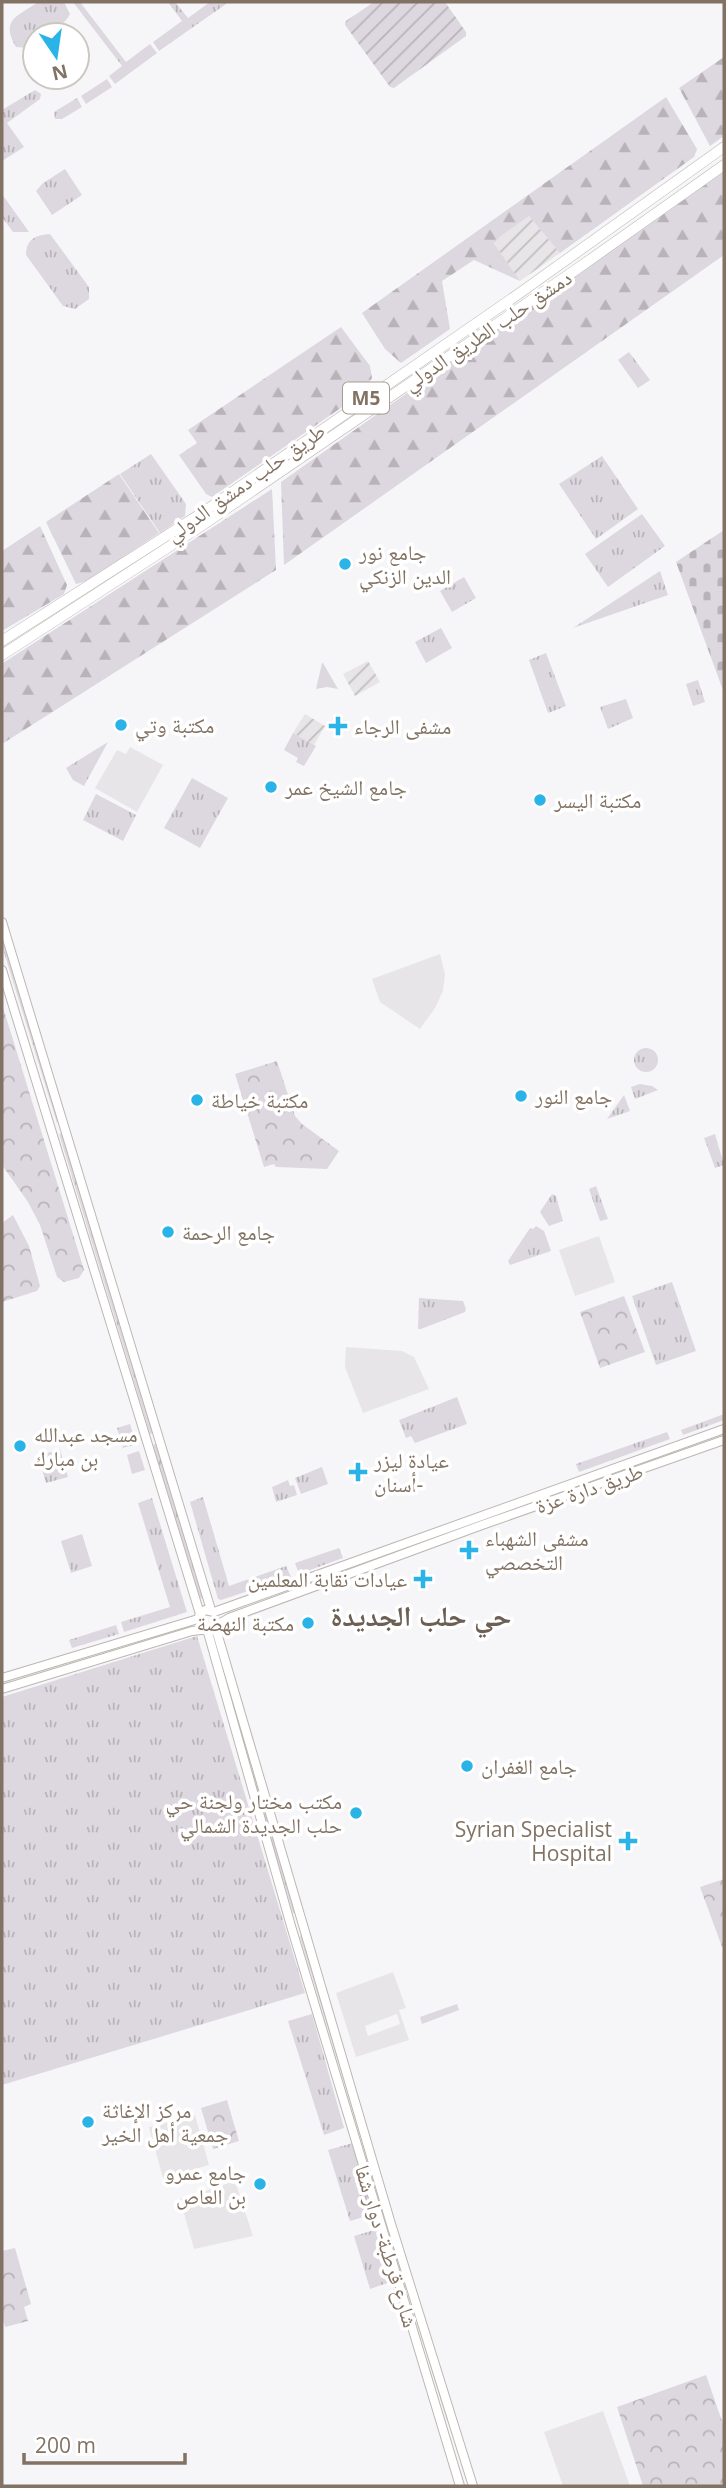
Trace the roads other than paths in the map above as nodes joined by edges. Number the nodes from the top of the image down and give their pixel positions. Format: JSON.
{"nodes":[{"id":1,"x":724,"y":147,"type":"edge"},
{"id":2,"x":724,"y":164,"type":"edge"},
{"id":3,"x":2,"y":641,"type":"edge"},
{"id":4,"x":2,"y":655,"type":"edge"},
{"id":5,"x":2,"y":922,"type":"edge"},
{"id":6,"x":2,"y":970,"type":"edge"},
{"id":7,"x":64,"y":1126,"type":"junction"},
{"id":8,"x":50,"y":1130,"type":"junction"},
{"id":9,"x":724,"y":1429,"type":"edge"},
{"id":10,"x":160,"y":1437,"type":"junction"},
{"id":11,"x":724,"y":1440,"type":"edge"},
{"id":12,"x":148,"y":1441,"type":"junction"},
{"id":13,"x":591,"y":1483,"type":"junction"},
{"id":14,"x":213,"y":1611,"type":"junction"},
{"id":15,"x":199,"y":1617,"type":"junction"},
{"id":16,"x":211,"y":1627,"type":"junction"},
{"id":17,"x":2,"y":1678,"type":"edge"},
{"id":18,"x":2,"y":1689,"type":"edge"},
{"id":19,"x":302,"y":1923,"type":"junction"},
{"id":20,"x":291,"y":1926,"type":"junction"},
{"id":21,"x":375,"y":2169,"type":"junction"},
{"id":22,"x":364,"y":2172,"type":"junction"},
{"id":23,"x":454,"y":2424,"type":"junction"},
{"id":24,"x":442,"y":2428,"type":"junction"},
{"id":25,"x":460,"y":2486,"type":"edge"},
{"id":26,"x":473,"y":2486,"type":"edge"}],
"edges":[{"from":1,"to":3,"type":"highway","name":"طريق حلب دمشق الدولي","number":"M5"},
{"from":2,"to":4,"type":"highway","name":"دمشق حلب الطريق الدولي","number":"M5"},
{"from":5,"to":7,"type":"main road"},
{"from":6,"to":8,"type":"main road"},
{"from":7,"to":8,"type":"main road"},
{"from":7,"to":10,"type":"main road"},
{"from":8,"to":12,"type":"main road"},
{"from":9,"to":13,"type":"main road"},
{"from":10,"to":12,"type":"main road"},
{"from":10,"to":14,"type":"main road"},
{"from":11,"to":13,"type":"main road","name":"طريق دارة عزة"},
{"from":12,"to":15,"type":"main road"},
{"from":13,"to":14,"type":"main road"},
{"from":13,"to":16,"type":"main road","name":"طريق دارة عزة"},
{"from":14,"to":15,"type":"main road"},
{"from":14,"to":16,"type":"main road"},
{"from":15,"to":16,"type":"main road"},
{"from":15,"to":17,"type":"main road"},
{"from":16,"to":18,"type":"main road","name":"طريق دارة عزة"},
{"from":16,"to":19,"type":"main road"},
{"from":16,"to":20,"type":"main road","name":"شارع قرطبة- دوار شفا"},
{"from":19,"to":20,"type":"main road"},
{"from":19,"to":21,"type":"main road"},
{"from":20,"to":22,"type":"main road","name":"شارع قرطبة- دوار شفا"},
{"from":21,"to":22,"type":"main road"},
{"from":21,"to":23,"type":"main road"},
{"from":22,"to":24,"type":"main road","name":"شارع قرطبة- دوار شفا"},
{"from":23,"to":24,"type":"main road"},
{"from":23,"to":26,"type":"main road"},
{"from":24,"to":25,"type":"main road","name":"شارع قرطبة- دوار شفا"}]}
